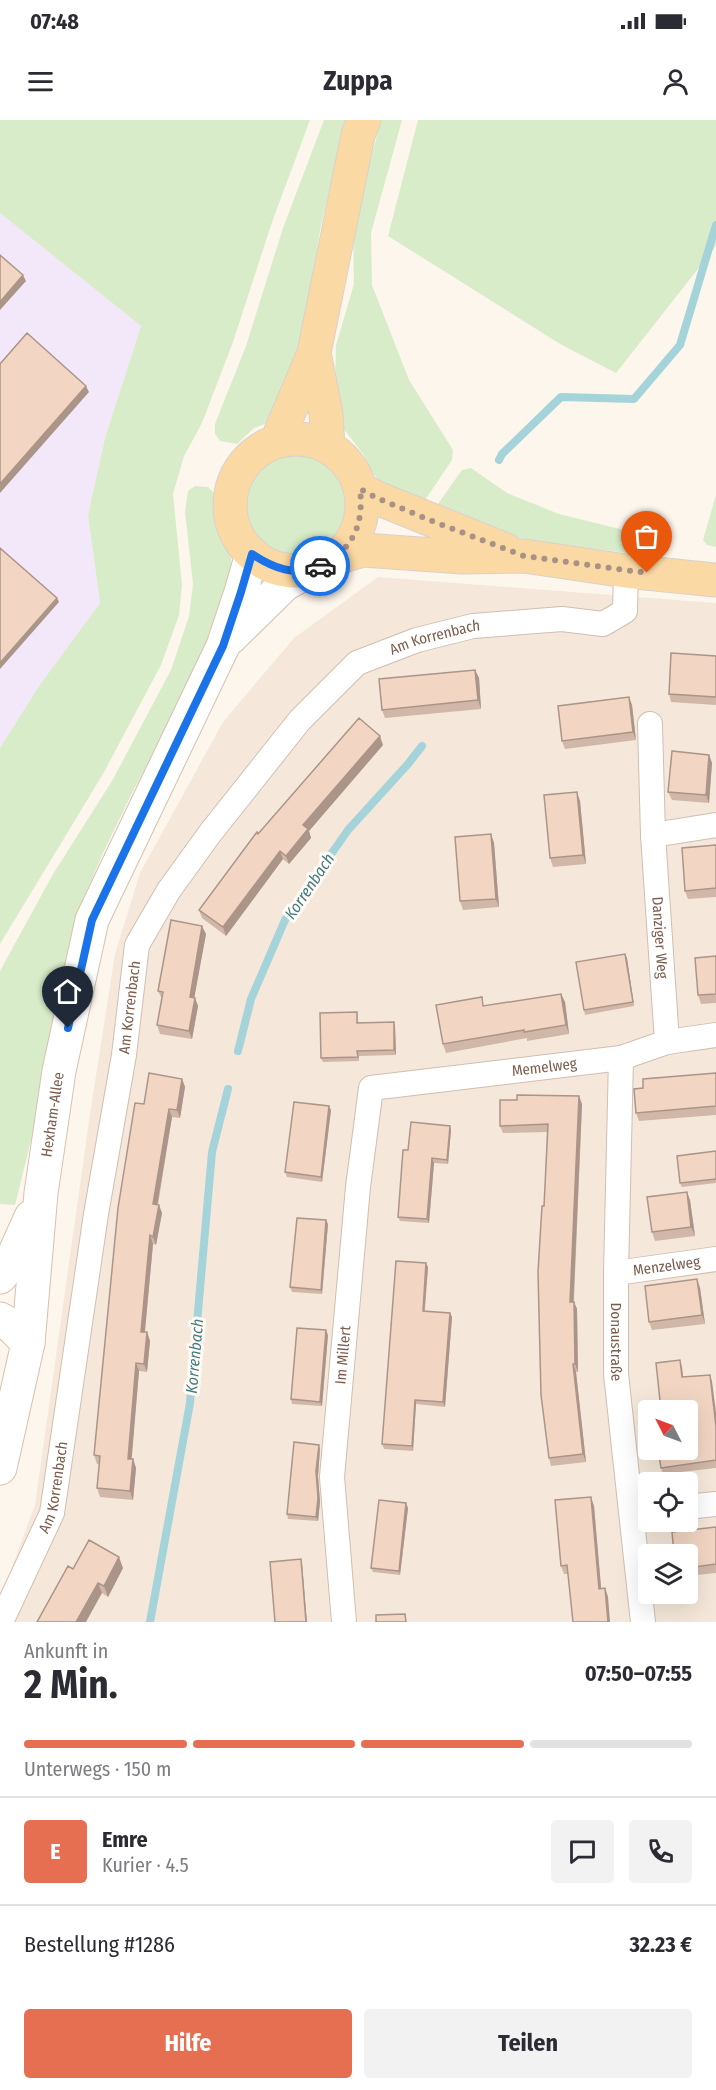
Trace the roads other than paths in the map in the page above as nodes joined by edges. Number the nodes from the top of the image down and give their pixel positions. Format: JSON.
{"nodes":[{"id":1,"x":364,"y":120,"type":"edge"},
{"id":2,"x":314,"y":353,"type":"junction"},
{"id":3,"x":277,"y":441,"type":"junction"},
{"id":4,"x":328,"y":447,"type":"junction"},
{"id":5,"x":360,"y":489,"type":"junction"},
{"id":6,"x":252,"y":554,"type":"junction"},
{"id":7,"x":524,"y":556,"type":"junction"},
{"id":8,"x":323,"y":564,"type":"junction"},
{"id":9,"x":626,"y":571,"type":"junction"},
{"id":10,"x":716,"y":580,"type":"edge"},
{"id":11,"x":223,"y":646,"type":"junction"},
{"id":12,"x":650,"y":724,"type":"dead end"},
{"id":13,"x":716,"y":825,"type":"edge"},
{"id":14,"x":652,"y":835,"type":"junction"},
{"id":15,"x":716,"y":1035,"type":"edge"},
{"id":16,"x":667,"y":1042,"type":"junction"},
{"id":17,"x":621,"y":1058,"type":"junction"},
{"id":18,"x":371,"y":1088,"type":"joint"},
{"id":19,"x":41,"y":1193,"type":"junction"},
{"id":20,"x":716,"y":1258,"type":"edge"},
{"id":21,"x":616,"y":1273,"type":"junction"},
{"id":22,"x":0,"y":1277,"type":"edge"},
{"id":23,"x":0,"y":1319,"type":"edge"},
{"id":24,"x":18,"y":1350,"type":"edge"},
{"id":25,"x":0,"y":1468,"type":"edge"},
{"id":26,"x":638,"y":1500,"type":"edge"},
{"id":27,"x":716,"y":1504,"type":"edge"},
{"id":28,"x":698,"y":1506,"type":"edge"},
{"id":29,"x":641,"y":1532,"type":"edge"},
{"id":30,"x":2,"y":1622,"type":"edge"},
{"id":31,"x":344,"y":1622,"type":"edge"},
{"id":32,"x":643,"y":1622,"type":"edge"}],
"edges":[{"from":1,"to":2,"type":"main road"},
{"from":2,"to":3,"type":"main road"},
{"from":2,"to":4,"type":"main road"},
{"from":3,"to":4,"type":"main road"},
{"from":3,"to":6,"type":"main road"},
{"from":4,"to":5,"type":"main road"},
{"from":5,"to":7,"type":"main road"},
{"from":5,"to":8,"type":"main road"},
{"from":6,"to":8,"type":"main road"},
{"from":6,"to":11,"type":"main road","name":"Hexham-Allee"},
{"from":7,"to":8,"type":"main road"},
{"from":7,"to":9,"type":"main road"},
{"from":8,"to":11,"type":"main road","name":"Hexham-Allee"},
{"from":9,"to":10,"type":"main road"},
{"from":9,"to":30,"type":"street","name":"Am Korrenbach"},
{"from":11,"to":19,"type":"main road","name":"Hexham-Allee"},
{"from":12,"to":14,"type":"street","name":"Danziger Weg"},
{"from":13,"to":14,"type":"street"},
{"from":14,"to":16,"type":"street","name":"Danziger Weg"},
{"from":15,"to":16,"type":"street","name":"Memelweg"},
{"from":16,"to":17,"type":"street","name":"Memelweg"},
{"from":17,"to":18,"type":"street","name":"Memelweg"},
{"from":17,"to":21,"type":"street","name":"Donaustraße"},
{"from":18,"to":31,"type":"street","name":"Im Millert"},
{"from":19,"to":22,"type":"main road"},
{"from":19,"to":24,"type":"main road","name":"Hexham-Allee"},
{"from":20,"to":21,"type":"street","name":"Menzelweg"},
{"from":21,"to":26,"type":"street","name":"Donaustraße"},
{"from":23,"to":24,"type":"main road"},
{"from":24,"to":25,"type":"main road","name":"Hexham-Allee"},
{"from":27,"to":28,"type":"street"},
{"from":29,"to":32,"type":"street","name":"Donaustraße"}]}
